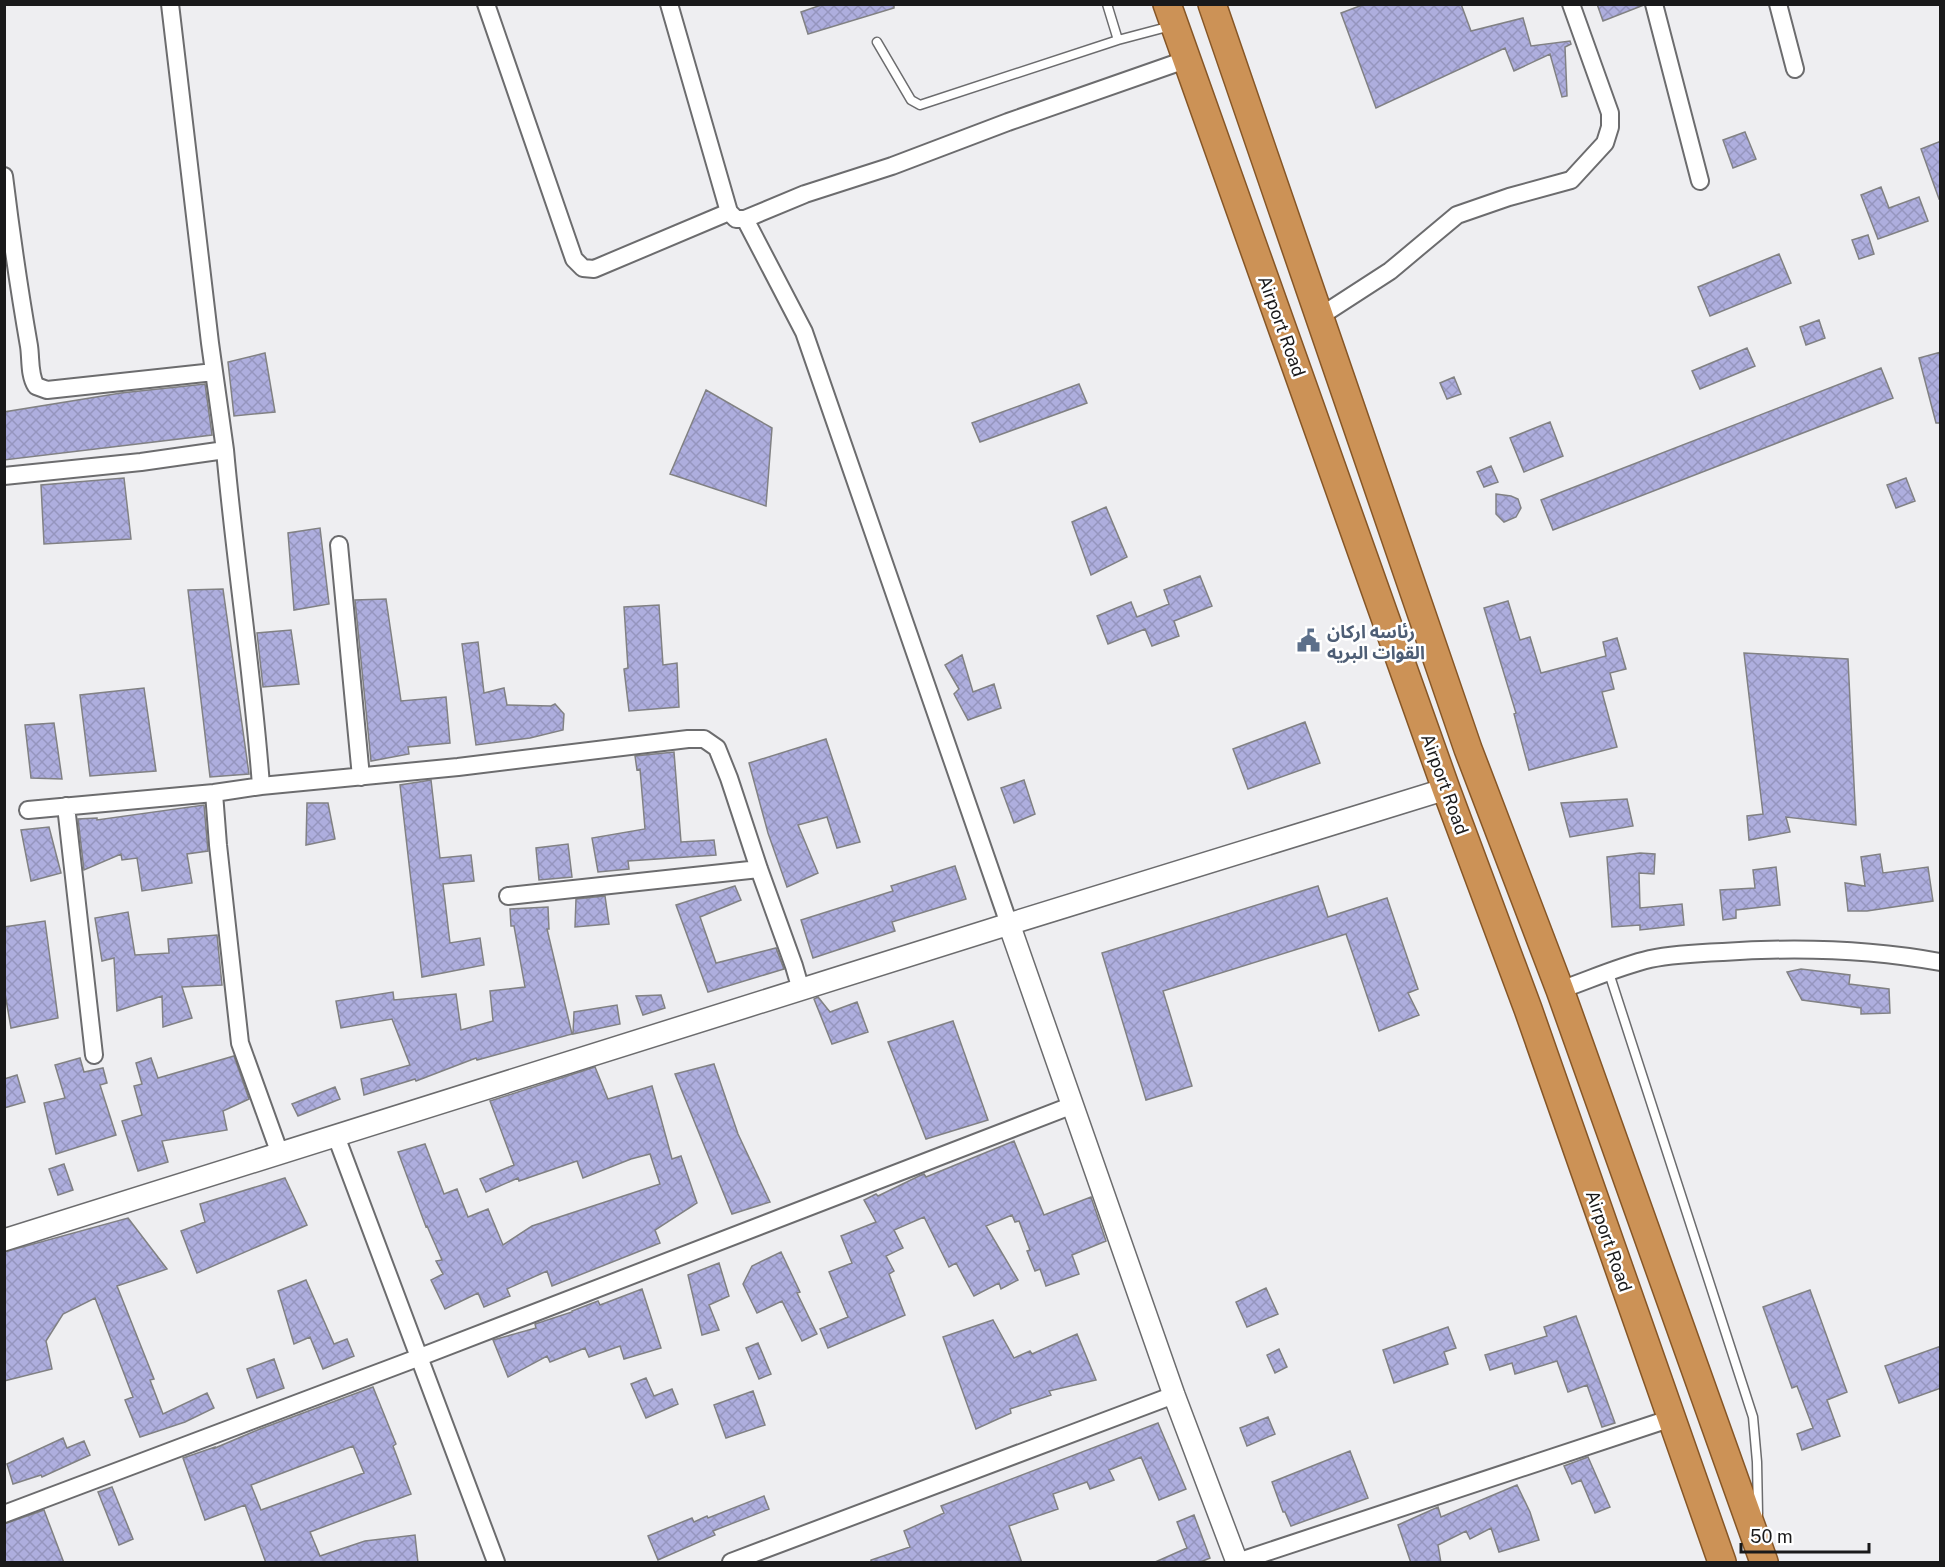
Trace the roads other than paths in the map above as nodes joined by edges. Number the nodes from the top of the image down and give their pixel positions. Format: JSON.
{"nodes":[{"id":1,"x":170,"y":4,"type":"edge"},
{"id":2,"x":486,"y":4,"type":"edge"},
{"id":3,"x":669,"y":4,"type":"edge"},
{"id":4,"x":1107,"y":4,"type":"edge"},
{"id":5,"x":1212,"y":4,"type":"edge"},
{"id":6,"x":1571,"y":4,"type":"edge"},
{"id":7,"x":1654,"y":4,"type":"edge"},
{"id":8,"x":1778,"y":4,"type":"edge"},
{"id":9,"x":1171,"y":15,"type":"edge"},
{"id":10,"x":1118,"y":40,"type":"junction"},
{"id":11,"x":877,"y":42,"type":"dead end"},
{"id":12,"x":1188,"y":60,"type":"junction"},
{"id":13,"x":1795,"y":69,"type":"dead end"},
{"id":14,"x":4,"y":176,"type":"edge"},
{"id":15,"x":1700,"y":181,"type":"dead end"},
{"id":16,"x":737,"y":216,"type":"junction"},
{"id":17,"x":1319,"y":317,"type":"junction"},
{"id":18,"x":214,"y":372,"type":"junction"},
{"id":19,"x":225,"y":450,"type":"junction"},
{"id":20,"x":4,"y":476,"type":"edge"},
{"id":21,"x":339,"y":545,"type":"dead end"},
{"id":22,"x":361,"y":777,"type":"junction"},
{"id":23,"x":261,"y":786,"type":"junction"},
{"id":24,"x":1446,"y":789,"type":"junction"},
{"id":25,"x":214,"y":793,"type":"junction"},
{"id":26,"x":66,"y":806,"type":"junction"},
{"id":27,"x":28,"y":810,"type":"dead end"},
{"id":28,"x":759,"y":868,"type":"junction"},
{"id":29,"x":508,"y":896,"type":"dead end"},
{"id":30,"x":1009,"y":924,"type":"junction"},
{"id":31,"x":1941,"y":962,"type":"edge"},
{"id":32,"x":1609,"y":973,"type":"junction"},
{"id":33,"x":801,"y":990,"type":"junction"},
{"id":34,"x":1560,"y":990,"type":"junction"},
{"id":35,"x":94,"y":1055,"type":"dead end"},
{"id":36,"x":1073,"y":1105,"type":"junction"},
{"id":37,"x":336,"y":1136,"type":"junction"},
{"id":38,"x":280,"y":1154,"type":"junction"},
{"id":39,"x":4,"y":1240,"type":"edge"},
{"id":40,"x":420,"y":1357,"type":"junction"},
{"id":41,"x":1174,"y":1395,"type":"junction"},
{"id":42,"x":1672,"y":1418,"type":"junction"},
{"id":43,"x":4,"y":1514,"type":"edge"},
{"id":44,"x":1761,"y":1554,"type":"edge"},
{"id":45,"x":1237,"y":1562,"type":"edge"},
{"id":46,"x":495,"y":1563,"type":"edge"},
{"id":47,"x":731,"y":1563,"type":"edge"},
{"id":48,"x":1722,"y":1563,"type":"edge"}],
"edges":[{"from":1,"to":18,"type":"street"},
{"from":2,"to":16,"type":"street"},
{"from":3,"to":16,"type":"street"},
{"from":4,"to":10,"type":"lane"},
{"from":5,"to":17,"type":"highway","name":"Airport Road"},
{"from":6,"to":17,"type":"street"},
{"from":7,"to":15,"type":"street"},
{"from":8,"to":13,"type":"street"},
{"from":9,"to":10,"type":"lane"},
{"from":9,"to":12,"type":"highway","name":"Airport Road"},
{"from":10,"to":11,"type":"lane"},
{"from":12,"to":16,"type":"street"},
{"from":12,"to":24,"type":"highway","name":"Airport Road"},
{"from":14,"to":18,"type":"street"},
{"from":16,"to":30,"type":"street"},
{"from":17,"to":34,"type":"highway","name":"Airport Road"},
{"from":18,"to":19,"type":"street"},
{"from":19,"to":20,"type":"street"},
{"from":19,"to":23,"type":"street"},
{"from":21,"to":22,"type":"street"},
{"from":22,"to":23,"type":"street"},
{"from":22,"to":28,"type":"street"},
{"from":23,"to":25,"type":"street"},
{"from":24,"to":30,"type":"street"},
{"from":24,"to":42,"type":"highway","name":"Airport Road"},
{"from":25,"to":26,"type":"street"},
{"from":25,"to":38,"type":"street"},
{"from":26,"to":27,"type":"street"},
{"from":26,"to":35,"type":"street"},
{"from":28,"to":29,"type":"street"},
{"from":28,"to":33,"type":"street"},
{"from":30,"to":33,"type":"street"},
{"from":30,"to":36,"type":"street"},
{"from":31,"to":32,"type":"street"},
{"from":32,"to":34,"type":"street"},
{"from":32,"to":44,"type":"lane"},
{"from":33,"to":37,"type":"street"},
{"from":34,"to":44,"type":"highway","name":"Airport Road"},
{"from":36,"to":40,"type":"street"},
{"from":36,"to":41,"type":"street"},
{"from":37,"to":38,"type":"street"},
{"from":37,"to":40,"type":"street"},
{"from":38,"to":39,"type":"street"},
{"from":40,"to":43,"type":"street"},
{"from":40,"to":46,"type":"street"},
{"from":41,"to":45,"type":"street"},
{"from":41,"to":47,"type":"street"},
{"from":42,"to":45,"type":"street"},
{"from":42,"to":48,"type":"highway","name":"Airport Road"}]}
